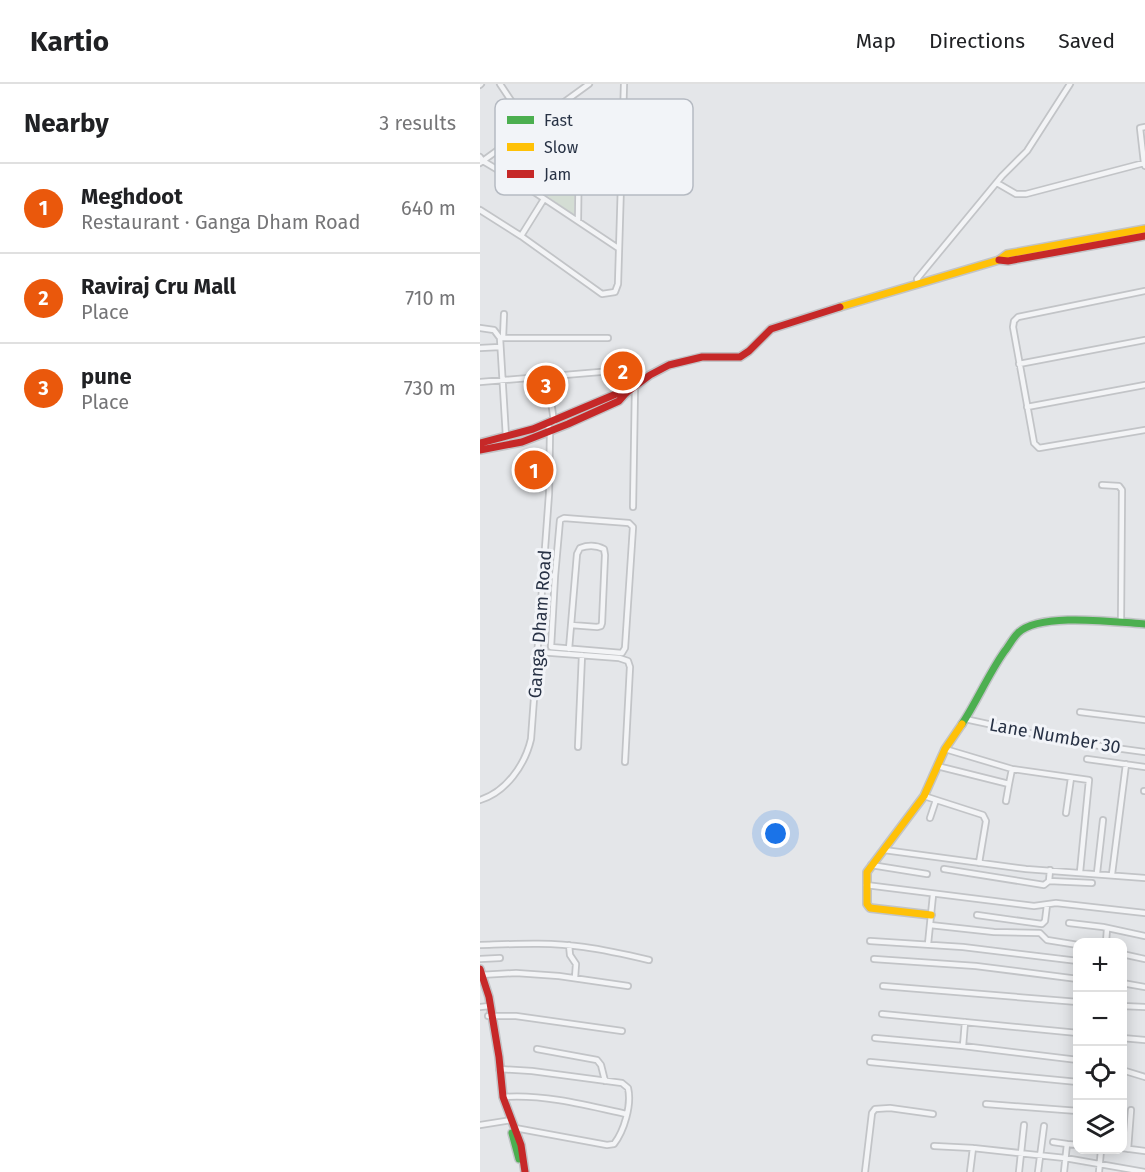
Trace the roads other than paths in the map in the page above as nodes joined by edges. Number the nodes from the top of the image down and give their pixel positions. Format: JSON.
{"nodes":[{"id":1,"x":500,"y":84,"type":"edge"},
{"id":2,"x":589,"y":84,"type":"edge"},
{"id":3,"x":624,"y":84,"type":"edge"},
{"id":4,"x":1070,"y":84,"type":"edge"},
{"id":5,"x":510,"y":99,"type":"edge"},
{"id":6,"x":568,"y":99,"type":"edge"},
{"id":7,"x":624,"y":99,"type":"edge"},
{"id":8,"x":1145,"y":127,"type":"edge"},
{"id":9,"x":495,"y":151,"type":"edge"},
{"id":10,"x":481,"y":161,"type":"edge"},
{"id":11,"x":1145,"y":165,"type":"edge"},
{"id":12,"x":495,"y":169,"type":"edge"},
{"id":13,"x":997,"y":183,"type":"junction"},
{"id":14,"x":538,"y":195,"type":"edge"},
{"id":15,"x":578,"y":195,"type":"edge"},
{"id":16,"x":620,"y":195,"type":"edge"},
{"id":17,"x":544,"y":199,"type":"junction"},
{"id":18,"x":480,"y":210,"type":"edge"},
{"id":19,"x":578,"y":222,"type":"junction"},
{"id":20,"x":1145,"y":229,"type":"edge"},
{"id":21,"x":521,"y":236,"type":"junction"},
{"id":22,"x":1145,"y":236,"type":"edge"},
{"id":23,"x":618,"y":248,"type":"junction"},
{"id":24,"x":999,"y":260,"type":"junction"},
{"id":25,"x":919,"y":284,"type":"junction"},
{"id":26,"x":1145,"y":291,"type":"edge"},
{"id":27,"x":504,"y":314,"type":"dead end"},
{"id":28,"x":480,"y":328,"type":"edge"},
{"id":29,"x":502,"y":338,"type":"junction"},
{"id":30,"x":608,"y":338,"type":"dead end"},
{"id":31,"x":1145,"y":340,"type":"edge"},
{"id":32,"x":500,"y":347,"type":"junction"},
{"id":33,"x":480,"y":348,"type":"edge"},
{"id":34,"x":1018,"y":364,"type":"junction"},
{"id":35,"x":600,"y":372,"type":"dead end"},
{"id":36,"x":501,"y":380,"type":"junction"},
{"id":37,"x":480,"y":382,"type":"edge"},
{"id":38,"x":1145,"y":385,"type":"edge"},
{"id":39,"x":635,"y":386,"type":"junction"},
{"id":40,"x":626,"y":393,"type":"junction"},
{"id":41,"x":551,"y":401,"type":"dead end"},
{"id":42,"x":1027,"y":407,"type":"junction"},
{"id":43,"x":551,"y":426,"type":"junction"},
{"id":44,"x":1145,"y":430,"type":"edge"},
{"id":45,"x":506,"y":437,"type":"junction"},
{"id":46,"x":480,"y":443,"type":"edge"},
{"id":47,"x":480,"y":450,"type":"edge"},
{"id":48,"x":1102,"y":485,"type":"dead end"},
{"id":49,"x":633,"y":507,"type":"dead end"},
{"id":50,"x":544,"y":576,"type":"junction"},
{"id":51,"x":555,"y":576,"type":"junction"},
{"id":52,"x":1121,"y":622,"type":"junction"},
{"id":53,"x":1145,"y":624,"type":"edge"},
{"id":54,"x":571,"y":625,"type":"junction"},
{"id":55,"x":569,"y":649,"type":"junction"},
{"id":56,"x":539,"y":652,"type":"junction"},
{"id":57,"x":582,"y":655,"type":"junction"},
{"id":58,"x":1080,"y":712,"type":"dead end"},
{"id":59,"x":965,"y":719,"type":"junction"},
{"id":60,"x":1145,"y":720,"type":"edge"},
{"id":61,"x":578,"y":747,"type":"dead end"},
{"id":62,"x":945,"y":749,"type":"junction"},
{"id":63,"x":1145,"y":752,"type":"edge"},
{"id":64,"x":1087,"y":759,"type":"dead end"},
{"id":65,"x":625,"y":762,"type":"dead end"},
{"id":66,"x":1126,"y":764,"type":"junction"},
{"id":67,"x":937,"y":766,"type":"junction"},
{"id":68,"x":1145,"y":767,"type":"edge"},
{"id":69,"x":1012,"y":769,"type":"junction"},
{"id":70,"x":1071,"y":778,"type":"junction"},
{"id":71,"x":1009,"y":784,"type":"junction"},
{"id":72,"x":924,"y":796,"type":"junction"},
{"id":73,"x":480,"y":800,"type":"edge"},
{"id":74,"x":936,"y":800,"type":"junction"},
{"id":75,"x":1005,"y":801,"type":"dead end"},
{"id":76,"x":1066,"y":813,"type":"dead end"},
{"id":77,"x":930,"y":818,"type":"dead end"},
{"id":78,"x":1102,"y":820,"type":"dead end"},
{"id":79,"x":884,"y":850,"type":"junction"},
{"id":80,"x":979,"y":863,"type":"junction"},
{"id":81,"x":871,"y":865,"type":"junction"},
{"id":82,"x":944,"y":869,"type":"dead end"},
{"id":83,"x":1050,"y":870,"type":"junction"},
{"id":84,"x":1080,"y":872,"type":"junction"},
{"id":85,"x":1097,"y":873,"type":"junction"},
{"id":86,"x":927,"y":874,"type":"dead end"},
{"id":87,"x":1112,"y":874,"type":"junction"},
{"id":88,"x":1145,"y":878,"type":"edge"},
{"id":89,"x":1049,"y":882,"type":"junction"},
{"id":90,"x":1092,"y":883,"type":"dead end"},
{"id":91,"x":866,"y":885,"type":"junction"},
{"id":92,"x":933,"y":895,"type":"junction"},
{"id":93,"x":1047,"y":905,"type":"junction"},
{"id":94,"x":1145,"y":913,"type":"edge"},
{"id":95,"x":931,"y":915,"type":"junction"},
{"id":96,"x":977,"y":915,"type":"dead end"},
{"id":97,"x":1069,"y":923,"type":"dead end"},
{"id":98,"x":930,"y":925,"type":"junction"},
{"id":99,"x":1107,"y":929,"type":"junction"},
{"id":100,"x":1145,"y":936,"type":"edge"},
{"id":101,"x":1106,"y":938,"type":"edge"},
{"id":102,"x":870,"y":941,"type":"dead end"},
{"id":103,"x":928,"y":944,"type":"junction"},
{"id":104,"x":1073,"y":944,"type":"edge"},
{"id":105,"x":480,"y":945,"type":"edge"},
{"id":106,"x":569,"y":945,"type":"junction"},
{"id":107,"x":1127,"y":955,"type":"edge"},
{"id":108,"x":500,"y":958,"type":"dead end"},
{"id":109,"x":480,"y":959,"type":"edge"},
{"id":110,"x":874,"y":959,"type":"dead end"},
{"id":111,"x":1145,"y":959,"type":"edge"},
{"id":112,"x":649,"y":960,"type":"dead end"},
{"id":113,"x":1073,"y":960,"type":"edge"},
{"id":114,"x":481,"y":973,"type":"edge"},
{"id":115,"x":575,"y":978,"type":"junction"},
{"id":116,"x":1073,"y":978,"type":"edge"},
{"id":117,"x":1127,"y":984,"type":"edge"},
{"id":118,"x":480,"y":985,"type":"edge"},
{"id":119,"x":628,"y":986,"type":"dead end"},
{"id":120,"x":884,"y":986,"type":"dead end"},
{"id":121,"x":1145,"y":987,"type":"edge"},
{"id":122,"x":1073,"y":1002,"type":"edge"},
{"id":123,"x":486,"y":1006,"type":"edge"},
{"id":124,"x":1127,"y":1006,"type":"edge"},
{"id":125,"x":1145,"y":1007,"type":"edge"},
{"id":126,"x":882,"y":1014,"type":"dead end"},
{"id":127,"x":490,"y":1016,"type":"junction"},
{"id":128,"x":965,"y":1022,"type":"junction"},
{"id":129,"x":622,"y":1031,"type":"dead end"},
{"id":130,"x":1073,"y":1033,"type":"edge"},
{"id":131,"x":875,"y":1038,"type":"dead end"},
{"id":132,"x":1127,"y":1038,"type":"edge"},
{"id":133,"x":1145,"y":1040,"type":"edge"},
{"id":134,"x":963,"y":1046,"type":"junction"},
{"id":135,"x":537,"y":1049,"type":"dead end"},
{"id":136,"x":1073,"y":1060,"type":"edge"},
{"id":137,"x":870,"y":1062,"type":"dead end"},
{"id":138,"x":499,"y":1069,"type":"junction"},
{"id":139,"x":1127,"y":1072,"type":"edge"},
{"id":140,"x":1145,"y":1077,"type":"edge"},
{"id":141,"x":605,"y":1081,"type":"junction"},
{"id":142,"x":1073,"y":1082,"type":"edge"},
{"id":143,"x":502,"y":1097,"type":"junction"},
{"id":144,"x":986,"y":1104,"type":"dead end"},
{"id":145,"x":1131,"y":1110,"type":"dead end"},
{"id":146,"x":1073,"y":1111,"type":"edge"},
{"id":147,"x":626,"y":1114,"type":"junction"},
{"id":148,"x":933,"y":1114,"type":"dead end"},
{"id":149,"x":510,"y":1121,"type":"junction"},
{"id":150,"x":480,"y":1125,"type":"edge"},
{"id":151,"x":1024,"y":1125,"type":"dead end"},
{"id":152,"x":1044,"y":1126,"type":"dead end"},
{"id":153,"x":515,"y":1128,"type":"junction"},
{"id":154,"x":1127,"y":1136,"type":"edge"},
{"id":155,"x":1053,"y":1142,"type":"dead end"},
{"id":156,"x":1067,"y":1144,"type":"junction"},
{"id":157,"x":1073,"y":1145,"type":"edge"},
{"id":158,"x":934,"y":1146,"type":"dead end"},
{"id":159,"x":973,"y":1148,"type":"junction"},
{"id":160,"x":1127,"y":1149,"type":"edge"},
{"id":161,"x":1145,"y":1151,"type":"edge"},
{"id":162,"x":1021,"y":1153,"type":"junction"},
{"id":163,"x":1100,"y":1154,"type":"edge"},
{"id":164,"x":1040,"y":1155,"type":"junction"},
{"id":165,"x":1065,"y":1158,"type":"junction"},
{"id":166,"x":1099,"y":1165,"type":"junction"},
{"id":167,"x":523,"y":1172,"type":"edge"},
{"id":168,"x":866,"y":1172,"type":"edge"},
{"id":169,"x":970,"y":1172,"type":"edge"},
{"id":170,"x":1019,"y":1172,"type":"edge"},
{"id":171,"x":1038,"y":1172,"type":"edge"},
{"id":172,"x":1064,"y":1172,"type":"edge"},
{"id":173,"x":1099,"y":1172,"type":"edge"},
{"id":174,"x":1145,"y":1172,"type":"edge"}],
"edges":[{"from":1,"to":5,"type":"street"},
{"from":2,"to":6,"type":"street"},
{"from":3,"to":7,"type":"street"},
{"from":4,"to":13,"type":"street"},
{"from":8,"to":11,"type":"street"},
{"from":9,"to":10,"type":"street"},
{"from":10,"to":12,"type":"street"},
{"from":11,"to":13,"type":"street"},
{"from":13,"to":25,"type":"street"},
{"from":14,"to":17,"type":"street"},
{"from":15,"to":19,"type":"street"},
{"from":16,"to":23,"type":"street"},
{"from":17,"to":19,"type":"street"},
{"from":17,"to":21,"type":"street"},
{"from":18,"to":21,"type":"street"},
{"from":19,"to":23,"type":"street"},
{"from":20,"to":24,"type":"main road"},
{"from":21,"to":23,"type":"street"},
{"from":22,"to":24,"type":"main road"},
{"from":24,"to":25,"type":"main road"},
{"from":25,"to":39,"type":"main road"},
{"from":26,"to":34,"type":"street"},
{"from":27,"to":29,"type":"street"},
{"from":28,"to":29,"type":"street"},
{"from":29,"to":30,"type":"street"},
{"from":29,"to":32,"type":"street"},
{"from":31,"to":34,"type":"street"},
{"from":32,"to":33,"type":"street"},
{"from":32,"to":36,"type":"street"},
{"from":34,"to":42,"type":"street"},
{"from":35,"to":36,"type":"street"},
{"from":36,"to":37,"type":"street"},
{"from":36,"to":45,"type":"street"},
{"from":38,"to":42,"type":"street"},
{"from":39,"to":40,"type":"main road"},
{"from":39,"to":49,"type":"street"},
{"from":40,"to":43,"type":"main road"},
{"from":40,"to":43,"type":"main road"},
{"from":41,"to":43,"type":"street","name":"Ganga Dham Road"},
{"from":42,"to":44,"type":"street"},
{"from":43,"to":45,"type":"main road"},
{"from":43,"to":47,"type":"main road"},
{"from":43,"to":50,"type":"street","name":"Ganga Dham Road"},
{"from":45,"to":46,"type":"main road"},
{"from":48,"to":52,"type":"street"},
{"from":50,"to":51,"type":"street"},
{"from":50,"to":56,"type":"street","name":"Ganga Dham Road"},
{"from":51,"to":55,"type":"street"},
{"from":51,"to":55,"type":"street"},
{"from":52,"to":53,"type":"main road"},
{"from":52,"to":59,"type":"main road"},
{"from":54,"to":54,"type":"street"},
{"from":54,"to":55,"type":"street"},
{"from":56,"to":57,"type":"street"},
{"from":56,"to":73,"type":"street","name":"Ganga Dham Road"},
{"from":57,"to":61,"type":"street"},
{"from":57,"to":65,"type":"street"},
{"from":58,"to":60,"type":"street"},
{"from":59,"to":62,"type":"main road"},
{"from":59,"to":63,"type":"street","name":"Lane Number 30"},
{"from":62,"to":67,"type":"main road"},
{"from":62,"to":69,"type":"street"},
{"from":64,"to":66,"type":"street"},
{"from":66,"to":68,"type":"street"},
{"from":66,"to":87,"type":"street"},
{"from":67,"to":71,"type":"street"},
{"from":67,"to":72,"type":"main road"},
{"from":69,"to":70,"type":"street"},
{"from":69,"to":71,"type":"street"},
{"from":70,"to":76,"type":"street"},
{"from":70,"to":84,"type":"street"},
{"from":71,"to":75,"type":"street"},
{"from":72,"to":74,"type":"street"},
{"from":72,"to":79,"type":"main road"},
{"from":74,"to":77,"type":"street"},
{"from":74,"to":80,"type":"street"},
{"from":78,"to":85,"type":"street"},
{"from":79,"to":80,"type":"street"},
{"from":79,"to":81,"type":"main road"},
{"from":80,"to":83,"type":"street"},
{"from":81,"to":86,"type":"street"},
{"from":81,"to":91,"type":"main road"},
{"from":82,"to":89,"type":"street"},
{"from":83,"to":84,"type":"street"},
{"from":83,"to":89,"type":"street"},
{"from":84,"to":85,"type":"street"},
{"from":85,"to":87,"type":"street"},
{"from":87,"to":88,"type":"street"},
{"from":89,"to":90,"type":"street"},
{"from":91,"to":92,"type":"street"},
{"from":91,"to":95,"type":"main road"},
{"from":92,"to":93,"type":"street"},
{"from":92,"to":95,"type":"street"},
{"from":93,"to":94,"type":"street"},
{"from":93,"to":96,"type":"street"},
{"from":95,"to":98,"type":"street"},
{"from":97,"to":99,"type":"street"},
{"from":98,"to":103,"type":"street"},
{"from":98,"to":104,"type":"street"},
{"from":99,"to":100,"type":"street"},
{"from":99,"to":101,"type":"street"},
{"from":102,"to":103,"type":"street"},
{"from":103,"to":113,"type":"street"},
{"from":105,"to":106,"type":"street"},
{"from":106,"to":112,"type":"street"},
{"from":106,"to":115,"type":"street"},
{"from":107,"to":111,"type":"street"},
{"from":108,"to":109,"type":"street"},
{"from":110,"to":116,"type":"street"},
{"from":114,"to":115,"type":"street"},
{"from":114,"to":123,"type":"main road"},
{"from":115,"to":119,"type":"street"},
{"from":117,"to":121,"type":"street"},
{"from":118,"to":123,"type":"main road"},
{"from":120,"to":122,"type":"street"},
{"from":123,"to":127,"type":"main road"},
{"from":124,"to":125,"type":"street"},
{"from":126,"to":128,"type":"street"},
{"from":127,"to":129,"type":"street"},
{"from":127,"to":138,"type":"main road"},
{"from":128,"to":130,"type":"street"},
{"from":128,"to":134,"type":"street"},
{"from":131,"to":134,"type":"street"},
{"from":132,"to":133,"type":"street"},
{"from":134,"to":136,"type":"street"},
{"from":135,"to":141,"type":"street"},
{"from":137,"to":142,"type":"street"},
{"from":138,"to":141,"type":"street"},
{"from":138,"to":143,"type":"main road"},
{"from":139,"to":140,"type":"street"},
{"from":141,"to":147,"type":"street"},
{"from":143,"to":147,"type":"street"},
{"from":143,"to":149,"type":"main road"},
{"from":144,"to":146,"type":"street"},
{"from":145,"to":154,"type":"street"},
{"from":147,"to":153,"type":"street"},
{"from":148,"to":168,"type":"street"},
{"from":149,"to":150,"type":"street"},
{"from":149,"to":153,"type":"main road"},
{"from":149,"to":167,"type":"main road"},
{"from":151,"to":162,"type":"street"},
{"from":152,"to":164,"type":"street"},
{"from":153,"to":167,"type":"main road"},
{"from":155,"to":156,"type":"street"},
{"from":156,"to":157,"type":"street"},
{"from":156,"to":165,"type":"street"},
{"from":158,"to":159,"type":"street"},
{"from":159,"to":162,"type":"street"},
{"from":159,"to":169,"type":"street"},
{"from":160,"to":161,"type":"street"},
{"from":162,"to":164,"type":"street"},
{"from":162,"to":170,"type":"street"},
{"from":163,"to":166,"type":"street"},
{"from":164,"to":165,"type":"street"},
{"from":164,"to":171,"type":"street"},
{"from":165,"to":166,"type":"street"},
{"from":165,"to":172,"type":"street"},
{"from":166,"to":173,"type":"street"},
{"from":166,"to":174,"type":"street"}]}
